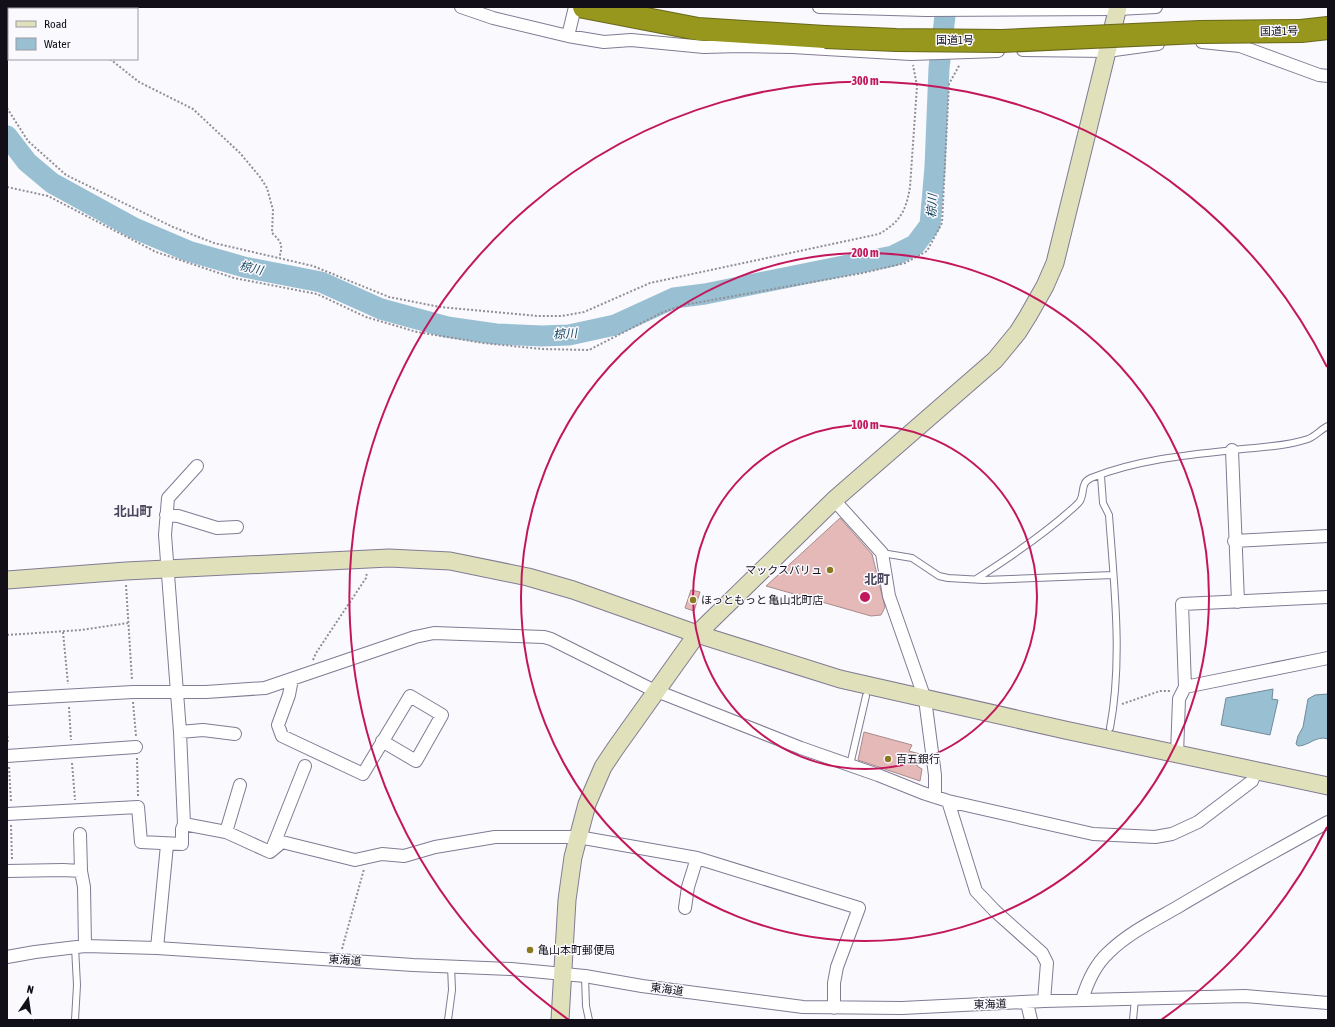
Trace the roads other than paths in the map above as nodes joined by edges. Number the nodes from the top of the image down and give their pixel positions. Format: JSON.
{"nodes":[{"id":1,"x":461,"y":7,"type":"edge"},
{"id":2,"x":575,"y":7,"type":"edge"},
{"id":3,"x":819,"y":7,"type":"edge"},
{"id":4,"x":1156,"y":7,"type":"edge"},
{"id":5,"x":1118,"y":8,"type":"edge"},
{"id":6,"x":922,"y":9,"type":"edge"},
{"id":7,"x":578,"y":15,"type":"edge"},
{"id":8,"x":1328,"y":28,"type":"edge"},
{"id":9,"x":568,"y":36,"type":"junction"},
{"id":10,"x":1107,"y":51,"type":"junction"},
{"id":11,"x":1328,"y":76,"type":"edge"},
{"id":12,"x":1328,"y":426,"type":"edge"},
{"id":13,"x":1232,"y":450,"type":"junction"},
{"id":14,"x":197,"y":466,"type":"dead end"},
{"id":15,"x":1101,"y":476,"type":"junction"},
{"id":16,"x":834,"y":500,"type":"junction"},
{"id":17,"x":166,"y":515,"type":"junction"},
{"id":18,"x":237,"y":527,"type":"dead end"},
{"id":19,"x":1328,"y":536,"type":"edge"},
{"id":20,"x":1234,"y":540,"type":"junction"},
{"id":21,"x":882,"y":553,"type":"junction"},
{"id":22,"x":167,"y":570,"type":"junction"},
{"id":23,"x":1113,"y":575,"type":"junction"},
{"id":24,"x":976,"y":579,"type":"junction"},
{"id":25,"x":7,"y":580,"type":"edge"},
{"id":26,"x":1328,"y":597,"type":"edge"},
{"id":27,"x":1238,"y":602,"type":"junction"},
{"id":28,"x":697,"y":634,"type":"junction"},
{"id":29,"x":1328,"y":658,"type":"edge"},
{"id":30,"x":292,"y":679,"type":"junction"},
{"id":31,"x":1184,"y":689,"type":"junction"},
{"id":32,"x":657,"y":691,"type":"junction"},
{"id":33,"x":177,"y":692,"type":"junction"},
{"id":34,"x":866,"y":696,"type":"dead end"},
{"id":35,"x":7,"y":699,"type":"edge"},
{"id":36,"x":925,"y":699,"type":"junction"},
{"id":37,"x":1110,"y":728,"type":"dead end"},
{"id":38,"x":180,"y":732,"type":"junction"},
{"id":39,"x":235,"y":734,"type":"dead end"},
{"id":40,"x":382,"y":741,"type":"junction"},
{"id":41,"x":136,"y":747,"type":"dead end"},
{"id":42,"x":1177,"y":754,"type":"junction"},
{"id":43,"x":7,"y":756,"type":"edge"},
{"id":44,"x":850,"y":765,"type":"junction"},
{"id":45,"x":304,"y":766,"type":"dead end"},
{"id":46,"x":1256,"y":771,"type":"junction"},
{"id":47,"x":240,"y":785,"type":"dead end"},
{"id":48,"x":1328,"y":786,"type":"edge"},
{"id":49,"x":936,"y":797,"type":"junction"},
{"id":50,"x":948,"y":801,"type":"junction"},
{"id":51,"x":7,"y":814,"type":"edge"},
{"id":52,"x":1328,"y":822,"type":"edge"},
{"id":53,"x":184,"y":824,"type":"junction"},
{"id":54,"x":226,"y":832,"type":"junction"},
{"id":55,"x":80,"y":834,"type":"dead end"},
{"id":56,"x":578,"y":837,"type":"junction"},
{"id":57,"x":167,"y":845,"type":"junction"},
{"id":58,"x":270,"y":852,"type":"junction"},
{"id":59,"x":696,"y":858,"type":"junction"},
{"id":60,"x":7,"y":871,"type":"edge"},
{"id":61,"x":81,"y":871,"type":"junction"},
{"id":62,"x":685,"y":908,"type":"dead end"},
{"id":63,"x":80,"y":946,"type":"junction"},
{"id":64,"x":157,"y":948,"type":"junction"},
{"id":65,"x":7,"y":957,"type":"edge"},
{"id":66,"x":451,"y":966,"type":"junction"},
{"id":67,"x":564,"y":974,"type":"junction"},
{"id":68,"x":585,"y":976,"type":"junction"},
{"id":69,"x":1135,"y":999,"type":"junction"},
{"id":70,"x":1082,"y":1000,"type":"junction"},
{"id":71,"x":1044,"y":1001,"type":"junction"},
{"id":72,"x":1028,"y":1003,"type":"junction"},
{"id":73,"x":1328,"y":1003,"type":"edge"},
{"id":74,"x":834,"y":1008,"type":"junction"},
{"id":75,"x":75,"y":1020,"type":"edge"},
{"id":76,"x":448,"y":1020,"type":"edge"},
{"id":77,"x":560,"y":1020,"type":"edge"},
{"id":78,"x":589,"y":1020,"type":"edge"},
{"id":79,"x":1031,"y":1020,"type":"edge"},
{"id":80,"x":1133,"y":1020,"type":"edge"}],
"edges":[{"from":1,"to":9,"type":"street"},
{"from":2,"to":7,"type":"street"},
{"from":3,"to":6,"type":"street"},
{"from":4,"to":5,"type":"street"},
{"from":5,"to":6,"type":"street"},
{"from":5,"to":10,"type":"street"},
{"from":7,"to":8,"type":"highway","name":"国道1号","bridge":true},
{"from":7,"to":9,"type":"street"},
{"from":9,"to":10,"type":"street"},
{"from":10,"to":11,"type":"street"},
{"from":10,"to":16,"type":"street"},
{"from":12,"to":13,"type":"lane"},
{"from":13,"to":15,"type":"lane"},
{"from":13,"to":20,"type":"street"},
{"from":14,"to":17,"type":"street"},
{"from":15,"to":23,"type":"lane"},
{"from":15,"to":24,"type":"lane"},
{"from":16,"to":21,"type":"street"},
{"from":16,"to":28,"type":"street"},
{"from":17,"to":18,"type":"street"},
{"from":17,"to":22,"type":"street"},
{"from":19,"to":20,"type":"street"},
{"from":20,"to":27,"type":"street"},
{"from":21,"to":24,"type":"lane"},
{"from":21,"to":36,"type":"street"},
{"from":22,"to":25,"type":"street"},
{"from":22,"to":28,"type":"street"},
{"from":22,"to":33,"type":"street"},
{"from":23,"to":24,"type":"lane"},
{"from":23,"to":37,"type":"lane"},
{"from":26,"to":27,"type":"street"},
{"from":27,"to":31,"type":"street"},
{"from":28,"to":32,"type":"street"},
{"from":28,"to":36,"type":"street"},
{"from":29,"to":31,"type":"street"},
{"from":30,"to":32,"type":"street"},
{"from":30,"to":33,"type":"street"},
{"from":30,"to":40,"type":"street"},
{"from":31,"to":42,"type":"street"},
{"from":32,"to":44,"type":"street"},
{"from":32,"to":56,"type":"street"},
{"from":33,"to":35,"type":"street"},
{"from":33,"to":38,"type":"street"},
{"from":34,"to":44,"type":"lane"},
{"from":36,"to":42,"type":"street"},
{"from":36,"to":49,"type":"street"},
{"from":38,"to":39,"type":"street"},
{"from":38,"to":53,"type":"street"},
{"from":40,"to":40,"type":"street"},
{"from":41,"to":43,"type":"street"},
{"from":42,"to":46,"type":"street"},
{"from":44,"to":49,"type":"street"},
{"from":45,"to":58,"type":"street"},
{"from":46,"to":48,"type":"street"},
{"from":46,"to":50,"type":"street"},
{"from":47,"to":54,"type":"street"},
{"from":49,"to":50,"type":"street"},
{"from":50,"to":71,"type":"street"},
{"from":51,"to":57,"type":"street"},
{"from":52,"to":70,"type":"street"},
{"from":53,"to":54,"type":"street"},
{"from":53,"to":57,"type":"street"},
{"from":54,"to":58,"type":"street"},
{"from":55,"to":61,"type":"street"},
{"from":56,"to":58,"type":"street"},
{"from":56,"to":59,"type":"street"},
{"from":56,"to":67,"type":"street"},
{"from":57,"to":64,"type":"street"},
{"from":59,"to":62,"type":"street"},
{"from":59,"to":74,"type":"street"},
{"from":60,"to":61,"type":"street"},
{"from":61,"to":63,"type":"street"},
{"from":63,"to":64,"type":"street","name":"東海道"},
{"from":63,"to":65,"type":"street","name":"東海道"},
{"from":63,"to":75,"type":"lane"},
{"from":64,"to":66,"type":"street","name":"東海道"},
{"from":66,"to":67,"type":"street","name":"東海道"},
{"from":66,"to":76,"type":"lane"},
{"from":67,"to":68,"type":"street","name":"東海道"},
{"from":67,"to":77,"type":"street"},
{"from":68,"to":74,"type":"street","name":"東海道"},
{"from":68,"to":78,"type":"lane"},
{"from":69,"to":70,"type":"street","name":"東海道"},
{"from":69,"to":73,"type":"street","name":"東海道"},
{"from":69,"to":80,"type":"lane"},
{"from":70,"to":71,"type":"street","name":"東海道"},
{"from":71,"to":72,"type":"street","name":"東海道"},
{"from":72,"to":74,"type":"street","name":"東海道"},
{"from":72,"to":79,"type":"street"}]}
